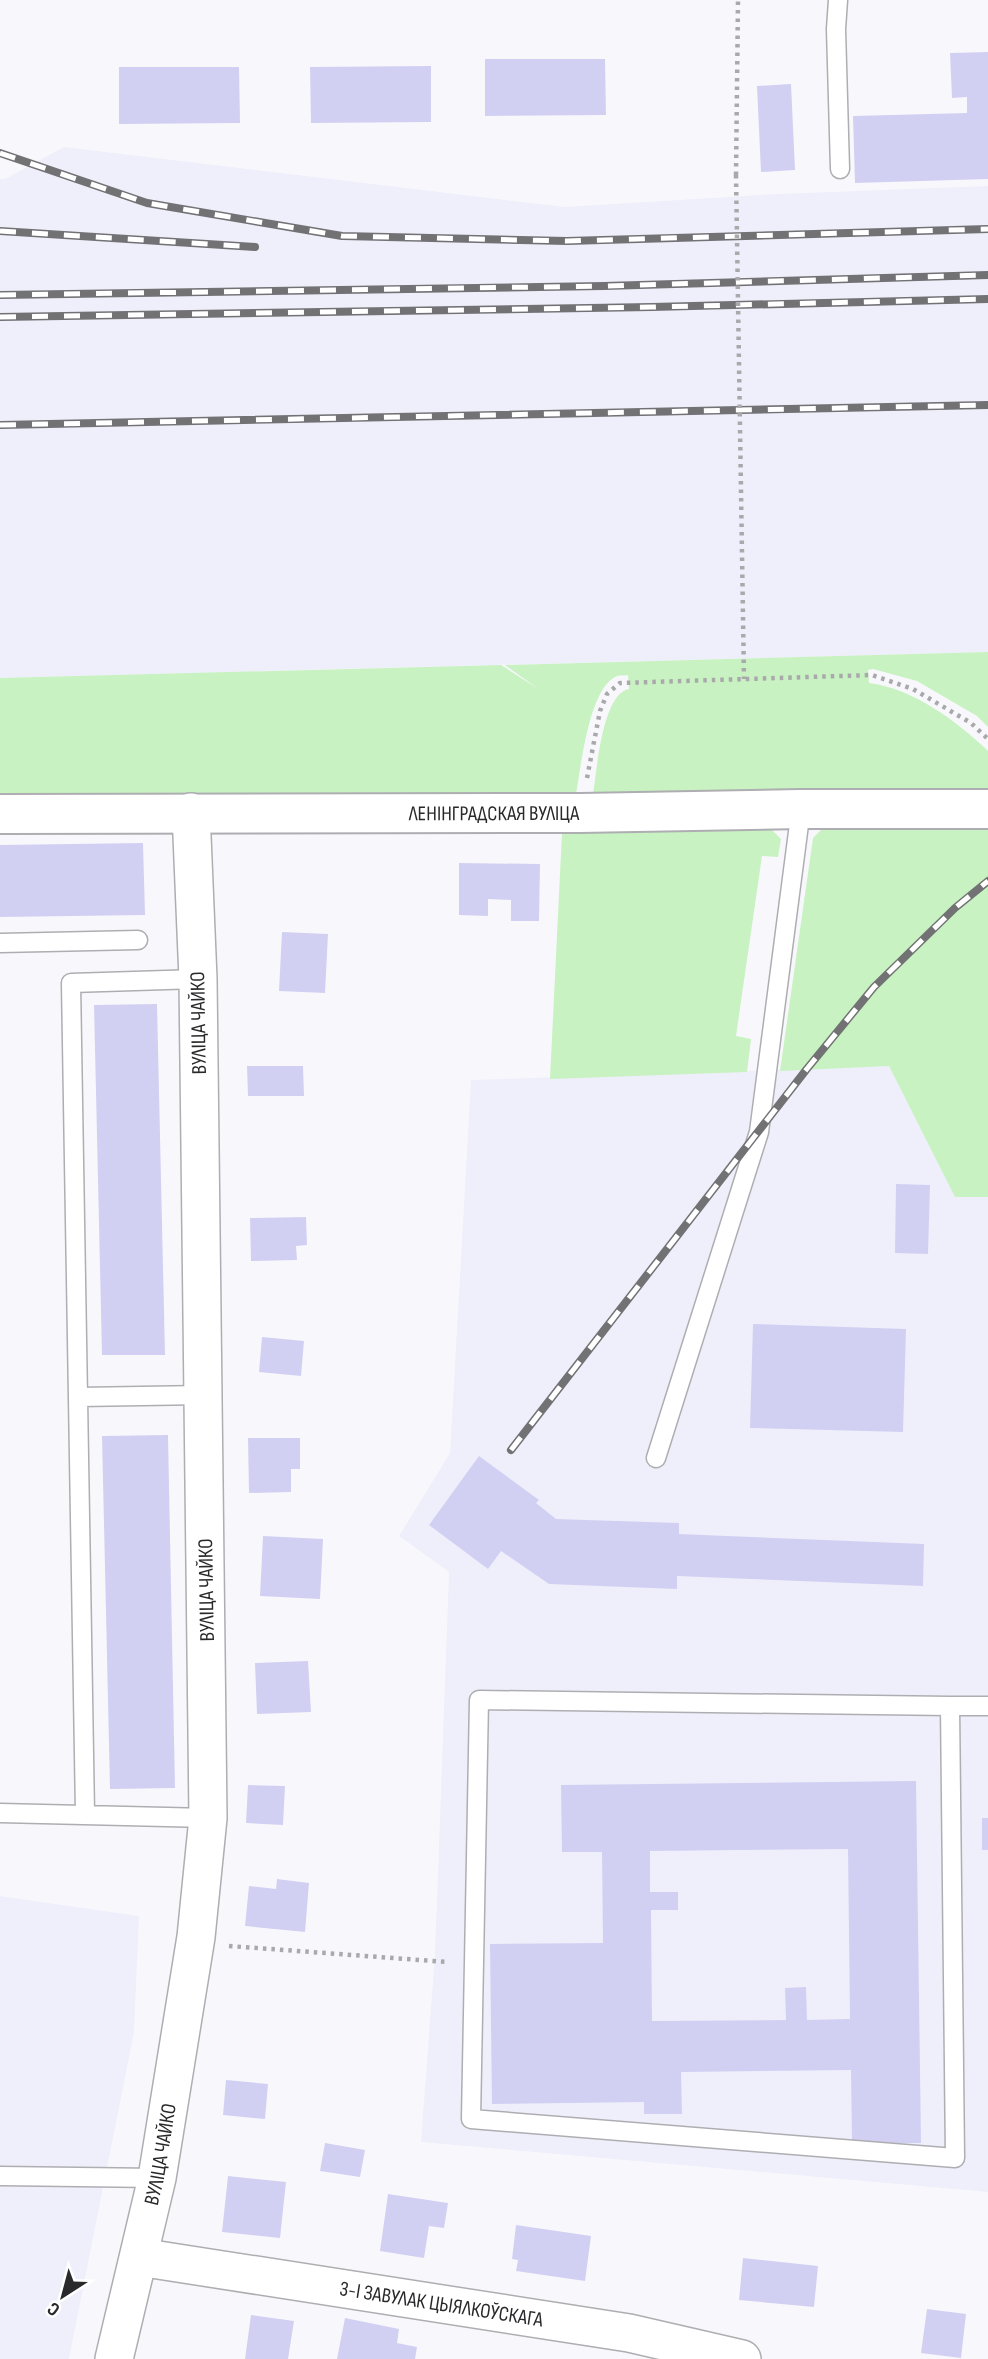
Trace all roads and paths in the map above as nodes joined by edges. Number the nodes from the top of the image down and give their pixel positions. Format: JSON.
{"nodes":[{"id":1,"x":738,"y":0,"type":"edge"},
{"id":2,"x":838,"y":0,"type":"edge"},
{"id":3,"x":840,"y":169,"type":"dead end"},
{"id":4,"x":744,"y":680,"type":"junction"},
{"id":5,"x":988,"y":739,"type":"edge"},
{"id":6,"x":801,"y":808,"type":"junction"},
{"id":7,"x":988,"y":809,"type":"edge"},
{"id":8,"x":191,"y":813,"type":"junction"},
{"id":9,"x":580,"y":813,"type":"junction"},
{"id":10,"x":0,"y":814,"type":"edge"},
{"id":11,"x":138,"y":940,"type":"dead end"},
{"id":12,"x":0,"y":943,"type":"edge"},
{"id":13,"x":198,"y":979,"type":"junction"},
{"id":14,"x":204,"y":1395,"type":"junction"},
{"id":15,"x":79,"y":1397,"type":"junction"},
{"id":16,"x":656,"y":1458,"type":"dead end"},
{"id":17,"x":950,"y":1706,"type":"junction"},
{"id":18,"x":988,"y":1706,"type":"edge"},
{"id":19,"x":0,"y":1813,"type":"edge"},
{"id":20,"x":85,"y":1814,"type":"junction"},
{"id":21,"x":208,"y":1818,"type":"junction"},
{"id":22,"x":196,"y":1937,"type":"junction"},
{"id":23,"x":473,"y":1963,"type":"junction"},
{"id":24,"x":0,"y":2176,"type":"edge"},
{"id":25,"x":157,"y":2178,"type":"junction"},
{"id":26,"x":139,"y":2257,"type":"junction"},
{"id":27,"x":114,"y":2359,"type":"edge"},
{"id":28,"x":742,"y":2359,"type":"edge"}],
"edges":[{"from":1,"to":4,"type":"path","bridge":true},
{"from":2,"to":3,"type":"lane"},
{"from":4,"to":5,"type":"path"},
{"from":4,"to":9,"type":"path"},
{"from":6,"to":7,"type":"street","name":"ЛЕНІНГРАДСКАЯ ВУЛІЦА"},
{"from":6,"to":9,"type":"street","name":"ЛЕНІНГРАДСКАЯ ВУЛІЦА"},
{"from":6,"to":16,"type":"lane"},
{"from":8,"to":9,"type":"street","name":"ЛЕНІНГРАДСКАЯ ВУЛІЦА"},
{"from":8,"to":10,"type":"street","name":"ЛЕНІНГРАДСКАЯ ВУЛІЦА"},
{"from":8,"to":13,"type":"street","name":"ВУЛІЦА ЧАЙКО"},
{"from":11,"to":12,"type":"lane"},
{"from":13,"to":14,"type":"street","name":"ВУЛІЦА ЧАЙКО"},
{"from":13,"to":15,"type":"lane"},
{"from":14,"to":15,"type":"lane"},
{"from":14,"to":21,"type":"street","name":"ВУЛІЦА ЧАЙКО"},
{"from":15,"to":20,"type":"lane"},
{"from":17,"to":18,"type":"lane"},
{"from":17,"to":23,"type":"lane"},
{"from":17,"to":23,"type":"lane"},
{"from":19,"to":20,"type":"lane"},
{"from":20,"to":21,"type":"lane"},
{"from":21,"to":22,"type":"street","name":"ВУЛІЦА ЧАЙКО"},
{"from":22,"to":23,"type":"path"},
{"from":22,"to":25,"type":"street","name":"ВУЛІЦА ЧАЙКО"},
{"from":24,"to":25,"type":"lane"},
{"from":25,"to":26,"type":"street","name":"ВУЛІЦА ЧАЙКО"},
{"from":26,"to":27,"type":"street","name":"ВУЛІЦА ЧАЙКО"},
{"from":26,"to":28,"type":"street","name":"3-І ЗАВУЛАК ЦЫЯЛКОЎСКАГА"}]}
